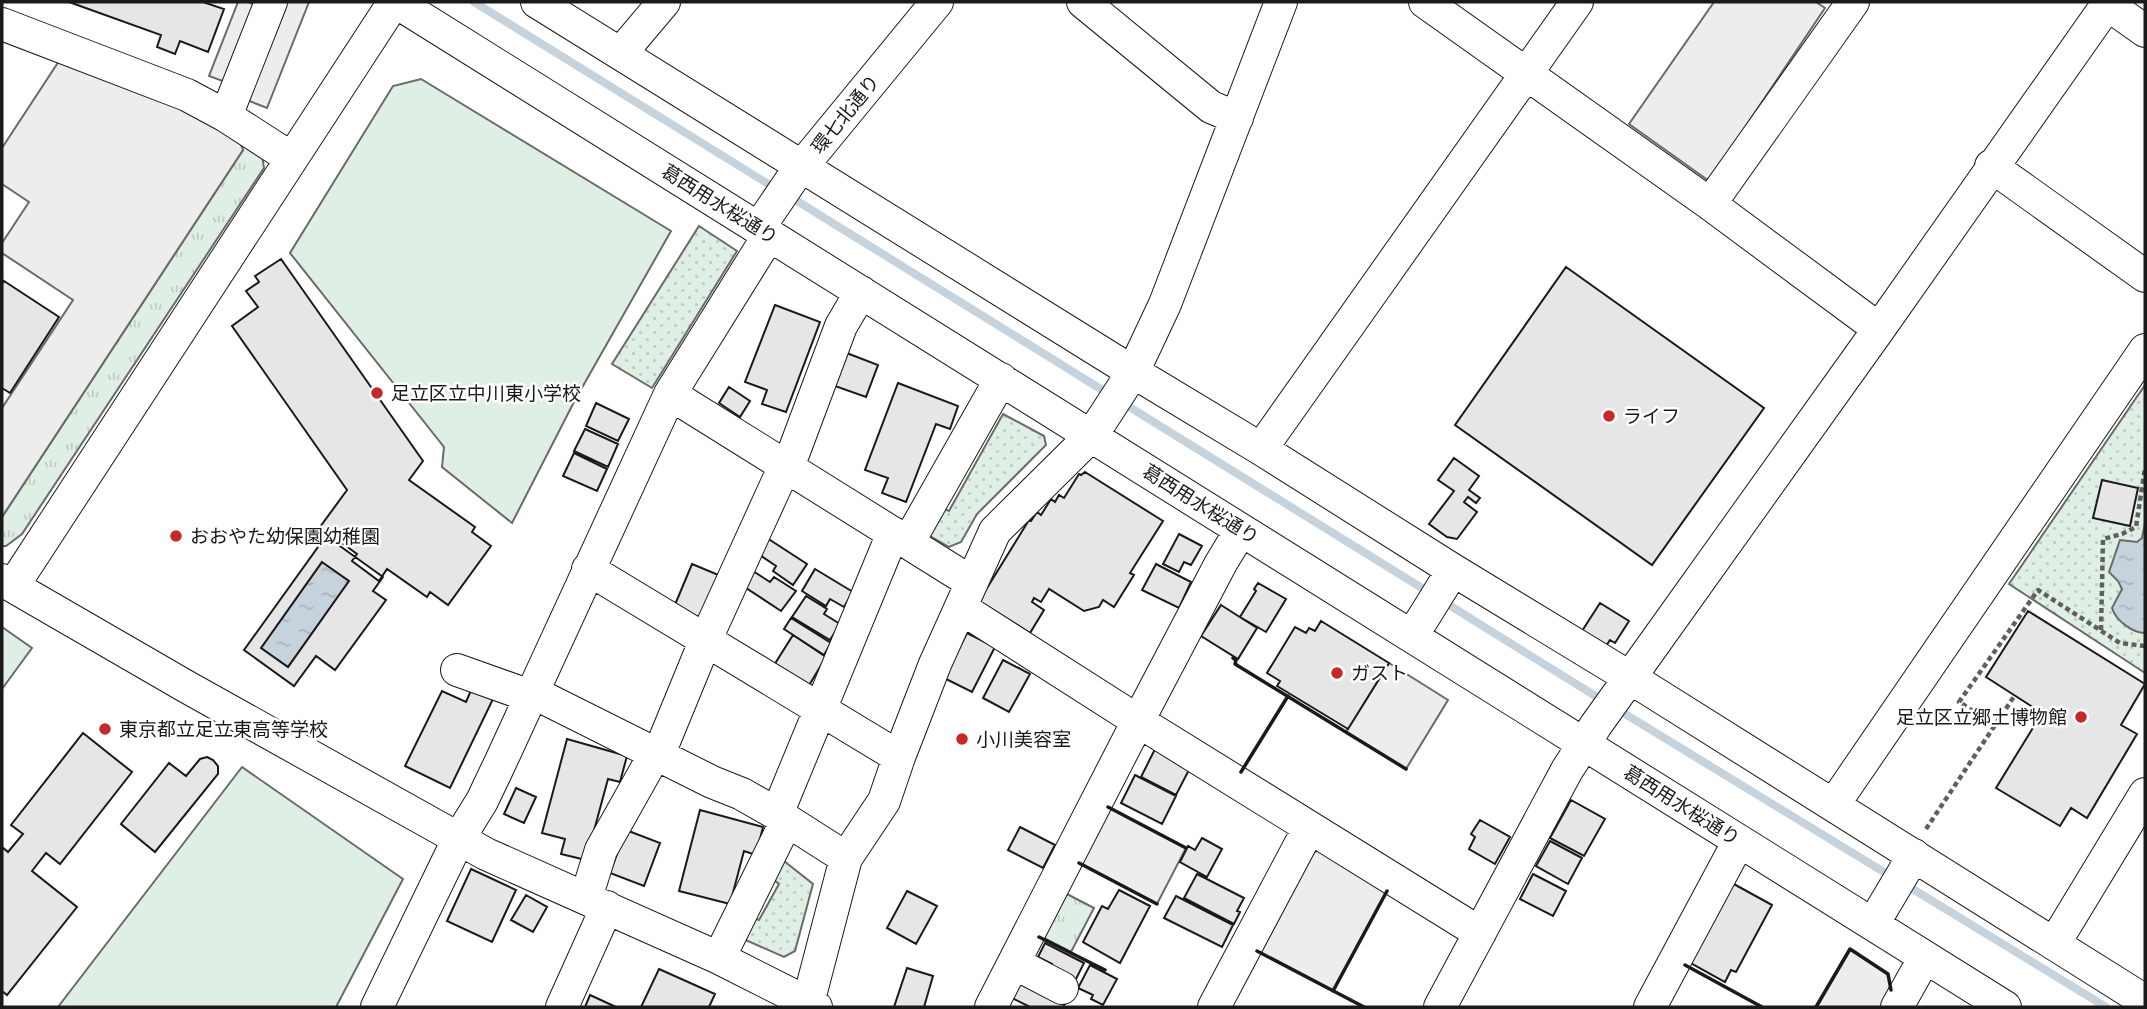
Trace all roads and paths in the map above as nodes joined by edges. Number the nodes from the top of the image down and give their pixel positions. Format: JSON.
{"nodes":[{"id":1,"x":271,"y":2,"type":"edge"},
{"id":2,"x":395,"y":2,"type":"edge"},
{"id":3,"x":537,"y":2,"type":"edge"},
{"id":4,"x":664,"y":2,"type":"edge"},
{"id":5,"x":937,"y":2,"type":"edge"},
{"id":6,"x":1083,"y":2,"type":"edge"},
{"id":7,"x":1281,"y":2,"type":"edge"},
{"id":8,"x":1425,"y":2,"type":"edge"},
{"id":9,"x":1577,"y":2,"type":"edge"},
{"id":10,"x":1853,"y":2,"type":"edge"},
{"id":11,"x":2108,"y":3,"type":"edge"},
{"id":12,"x":2,"y":24,"type":"edge"},
{"id":13,"x":2145,"y":30,"type":"edge"},
{"id":14,"x":621,"y":53,"type":"junction"},
{"id":15,"x":1526,"y":74,"type":"junction"},
{"id":16,"x":226,"y":116,"type":"junction"},
{"id":17,"x":1237,"y":118,"type":"junction"},
{"id":18,"x":280,"y":151,"type":"dead end"},
{"id":19,"x":1992,"y":166,"type":"junction"},
{"id":20,"x":798,"y":172,"type":"junction"},
{"id":21,"x":1710,"y":204,"type":"junction"},
{"id":22,"x":766,"y":225,"type":"junction"},
{"id":23,"x":2145,"y":276,"type":"edge"},
{"id":24,"x":861,"y":292,"type":"junction"},
{"id":25,"x":1879,"y":329,"type":"junction"},
{"id":26,"x":2145,"y":349,"type":"edge"},
{"id":27,"x":1001,"y":379,"type":"junction"},
{"id":28,"x":1122,"y":389,"type":"junction"},
{"id":29,"x":670,"y":394,"type":"junction"},
{"id":30,"x":1092,"y":435,"type":"junction"},
{"id":31,"x":1261,"y":449,"type":"junction"},
{"id":32,"x":785,"y":466,"type":"junction"},
{"id":33,"x":2145,"y":468,"type":"edge"},
{"id":34,"x":1241,"y":530,"type":"junction"},
{"id":35,"x":901,"y":537,"type":"junction"},
{"id":36,"x":588,"y":569,"type":"junction"},
{"id":37,"x":1450,"y":574,"type":"junction"},
{"id":38,"x":7,"y":583,"type":"edge"},
{"id":39,"x":966,"y":595,"type":"junction"},
{"id":40,"x":1417,"y":627,"type":"junction"},
{"id":41,"x":2101,"y":630,"type":"junction"},
{"id":42,"x":706,"y":639,"type":"junction"},
{"id":43,"x":2145,"y":646,"type":"edge"},
{"id":44,"x":457,"y":670,"type":"dead end"},
{"id":45,"x":1625,"y":682,"type":"junction"},
{"id":46,"x":531,"y":694,"type":"junction"},
{"id":47,"x":2015,"y":695,"type":"dead end"},
{"id":48,"x":821,"y":708,"type":"junction"},
{"id":49,"x":1138,"y":722,"type":"junction"},
{"id":50,"x":1995,"y":725,"type":"junction"},
{"id":51,"x":1590,"y":734,"type":"junction"},
{"id":52,"x":656,"y":755,"type":"junction"},
{"id":53,"x":898,"y":757,"type":"junction"},
{"id":54,"x":2145,"y":794,"type":"edge"},
{"id":55,"x":1834,"y":804,"type":"junction"},
{"id":56,"x":782,"y":817,"type":"junction"},
{"id":57,"x":1309,"y":828,"type":"junction"},
{"id":58,"x":459,"y":838,"type":"junction"},
{"id":59,"x":1739,"y":841,"type":"junction"},
{"id":60,"x":1919,"y":844,"type":"junction"},
{"id":61,"x":846,"y":858,"type":"junction"},
{"id":62,"x":596,"y":903,"type":"junction"},
{"id":63,"x":1880,"y":913,"type":"junction"},
{"id":64,"x":1480,"y":933,"type":"junction"},
{"id":65,"x":2054,"y":944,"type":"junction"},
{"id":66,"x":1925,"y":957,"type":"junction"},
{"id":67,"x":719,"y":958,"type":"junction"},
{"id":68,"x":1014,"y":963,"type":"junction"},
{"id":69,"x":1062,"y":988,"type":"dead end"},
{"id":70,"x":2145,"y":1001,"type":"edge"},
{"id":71,"x":810,"y":1006,"type":"edge"},
{"id":72,"x":377,"y":1007,"type":"edge"},
{"id":73,"x":562,"y":1007,"type":"edge"},
{"id":74,"x":991,"y":1007,"type":"edge"},
{"id":75,"x":1214,"y":1007,"type":"edge"},
{"id":76,"x":1440,"y":1007,"type":"edge"},
{"id":77,"x":1650,"y":1007,"type":"edge"},
{"id":78,"x":1897,"y":1007,"type":"edge"},
{"id":79,"x":2005,"y":1007,"type":"edge"}],
"edges":[{"from":1,"to":16,"type":"street"},
{"from":2,"to":22,"type":"street","name":"葛西用水桜通り"},
{"from":2,"to":38,"type":"street"},
{"from":3,"to":14,"type":"street"},
{"from":4,"to":14,"type":"street"},
{"from":5,"to":20,"type":"street","name":"環七北通り"},
{"from":6,"to":17,"type":"street"},
{"from":7,"to":17,"type":"street"},
{"from":8,"to":15,"type":"street"},
{"from":9,"to":15,"type":"street"},
{"from":10,"to":21,"type":"street"},
{"from":11,"to":13,"type":"street"},
{"from":11,"to":19,"type":"street"},
{"from":12,"to":16,"type":"street"},
{"from":14,"to":20,"type":"street"},
{"from":15,"to":21,"type":"street"},
{"from":15,"to":31,"type":"street"},
{"from":16,"to":18,"type":"street"},
{"from":17,"to":28,"type":"street"},
{"from":19,"to":23,"type":"street"},
{"from":19,"to":25,"type":"street"},
{"from":20,"to":22,"type":"street","name":"環七北通り"},
{"from":20,"to":28,"type":"street"},
{"from":21,"to":25,"type":"street"},
{"from":22,"to":24,"type":"street","name":"葛西用水桜通り"},
{"from":22,"to":29,"type":"street","name":"環七北通り"},
{"from":24,"to":27,"type":"street","name":"葛西用水桜通り"},
{"from":24,"to":32,"type":"street"},
{"from":25,"to":45,"type":"street"},
{"from":26,"to":55,"type":"street"},
{"from":27,"to":30,"type":"street","name":"葛西用水桜通り"},
{"from":27,"to":35,"type":"street"},
{"from":28,"to":30,"type":"street"},
{"from":28,"to":31,"type":"street"},
{"from":29,"to":32,"type":"street"},
{"from":29,"to":36,"type":"street","name":"環七北通り"},
{"from":30,"to":34,"type":"street","name":"葛西用水桜通り"},
{"from":30,"to":39,"type":"street"},
{"from":31,"to":37,"type":"street"},
{"from":32,"to":35,"type":"street"},
{"from":32,"to":42,"type":"street"},
{"from":33,"to":41,"type":"path"},
{"from":34,"to":40,"type":"street","name":"葛西用水桜通り"},
{"from":34,"to":49,"type":"street"},
{"from":35,"to":39,"type":"street"},
{"from":35,"to":48,"type":"street"},
{"from":36,"to":42,"type":"street"},
{"from":36,"to":46,"type":"street","name":"環七北通り"},
{"from":37,"to":40,"type":"street"},
{"from":37,"to":45,"type":"street"},
{"from":38,"to":58,"type":"street"},
{"from":39,"to":49,"type":"street"},
{"from":39,"to":53,"type":"street"},
{"from":40,"to":51,"type":"street","name":"葛西用水桜通り"},
{"from":41,"to":43,"type":"path"},
{"from":41,"to":50,"type":"path"},
{"from":42,"to":48,"type":"street"},
{"from":42,"to":52,"type":"street"},
{"from":44,"to":46,"type":"street"},
{"from":45,"to":51,"type":"street"},
{"from":45,"to":55,"type":"street"},
{"from":46,"to":52,"type":"street"},
{"from":46,"to":58,"type":"street","name":"環七北通り"},
{"from":47,"to":50,"type":"path"},
{"from":48,"to":53,"type":"street"},
{"from":48,"to":56,"type":"street"},
{"from":49,"to":57,"type":"street"},
{"from":49,"to":68,"type":"street"},
{"from":50,"to":60,"type":"path"},
{"from":51,"to":59,"type":"street","name":"葛西用水桜通り"},
{"from":51,"to":64,"type":"street"},
{"from":52,"to":56,"type":"street"},
{"from":52,"to":62,"type":"street"},
{"from":53,"to":61,"type":"street"},
{"from":54,"to":65,"type":"street"},
{"from":55,"to":60,"type":"street"},
{"from":56,"to":61,"type":"street"},
{"from":56,"to":67,"type":"street"},
{"from":57,"to":64,"type":"street"},
{"from":57,"to":75,"type":"street"},
{"from":58,"to":62,"type":"street"},
{"from":58,"to":72,"type":"street","name":"環七北通り"},
{"from":59,"to":63,"type":"street","name":"葛西用水桜通り"},
{"from":59,"to":77,"type":"street"},
{"from":60,"to":63,"type":"street"},
{"from":60,"to":65,"type":"street"},
{"from":61,"to":71,"type":"street"},
{"from":62,"to":67,"type":"street"},
{"from":62,"to":73,"type":"street"},
{"from":63,"to":66,"type":"street","name":"葛西用水桜通り"},
{"from":64,"to":76,"type":"street"},
{"from":65,"to":70,"type":"street"},
{"from":66,"to":78,"type":"street"},
{"from":66,"to":79,"type":"street","name":"葛西用水桜通り"},
{"from":67,"to":71,"type":"street"},
{"from":68,"to":69,"type":"street"},
{"from":68,"to":74,"type":"street"}]}
